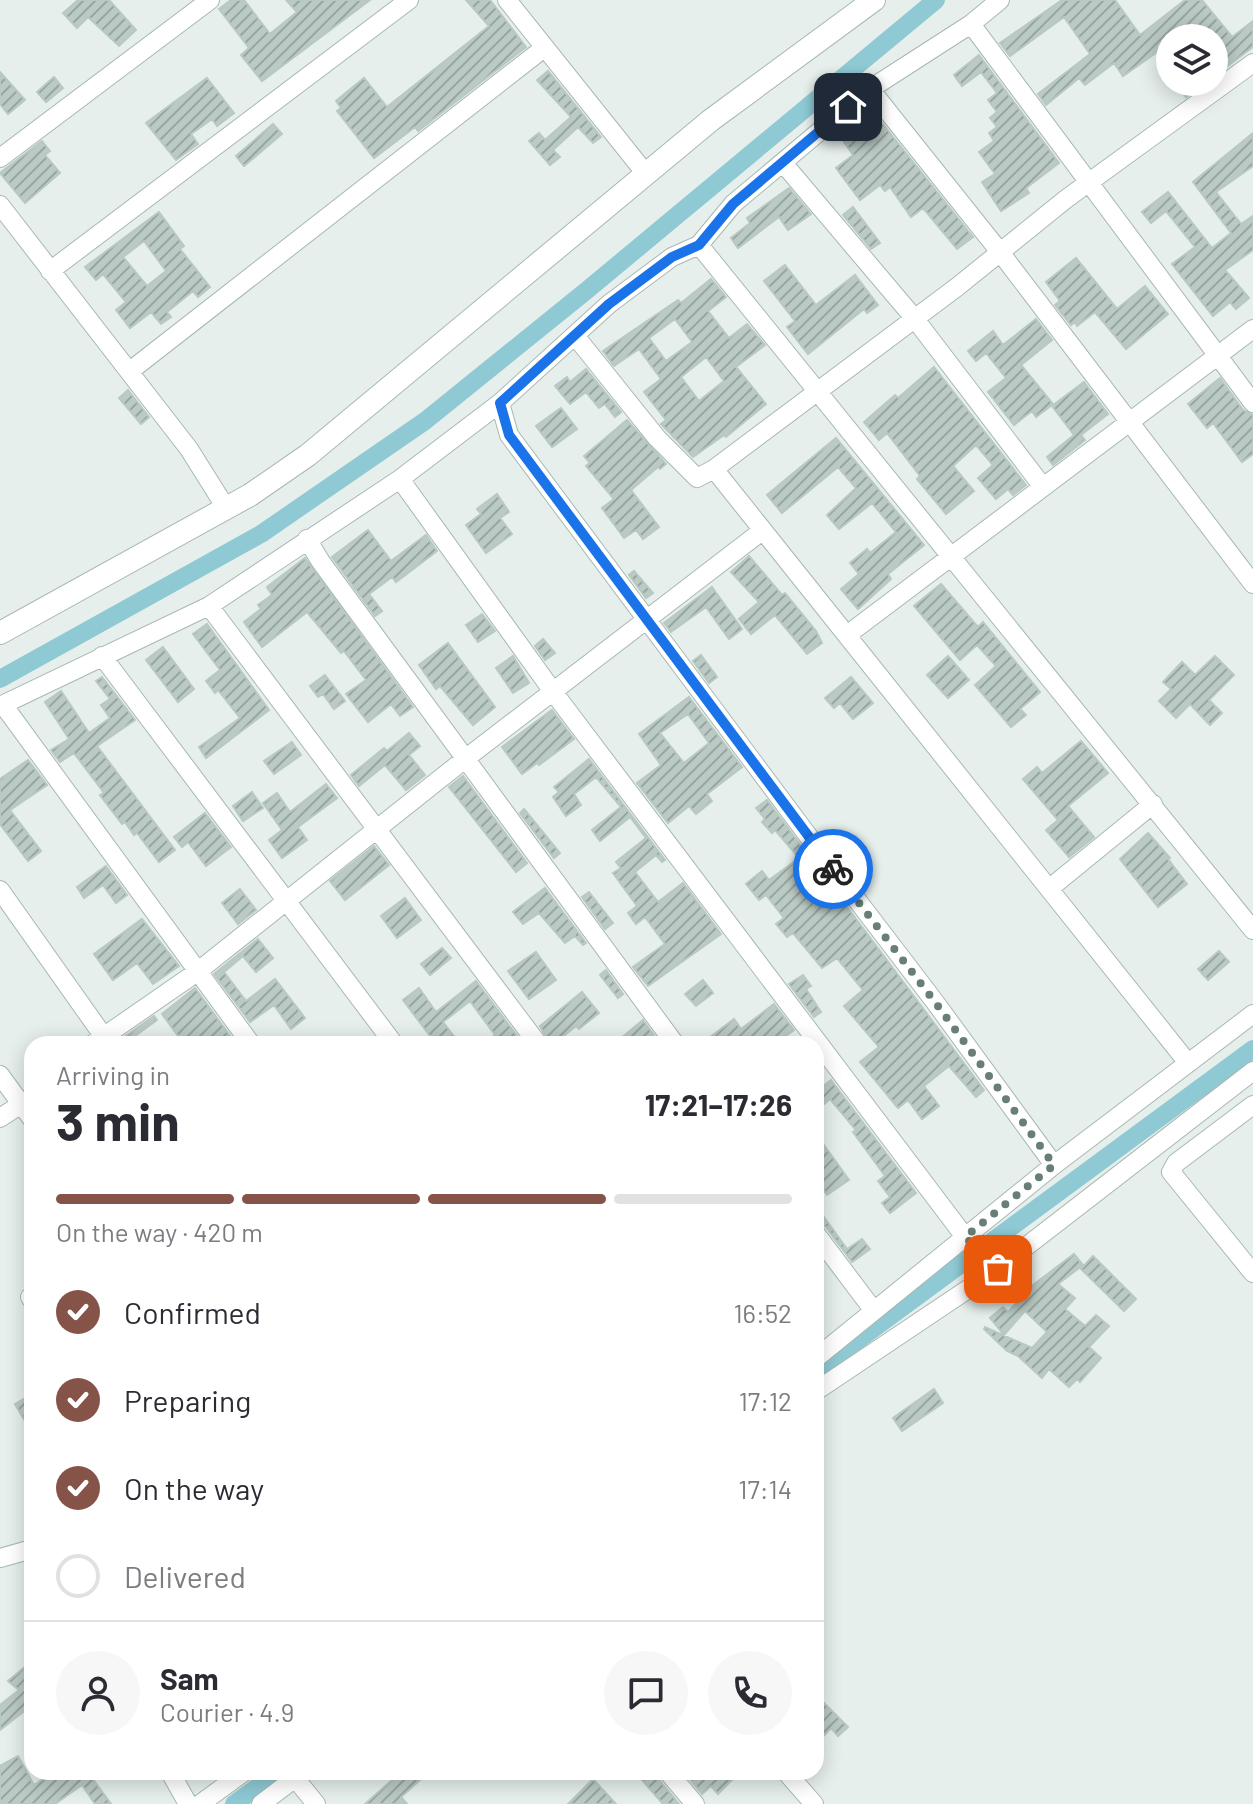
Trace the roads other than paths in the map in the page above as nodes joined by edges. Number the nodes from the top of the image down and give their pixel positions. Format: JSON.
{"nodes":[{"id":1,"x":210,"y":0,"type":"edge"},
{"id":2,"x":409,"y":0,"type":"edge"},
{"id":3,"x":507,"y":0,"type":"edge"},
{"id":4,"x":874,"y":0,"type":"edge"},
{"id":5,"x":1000,"y":0,"type":"edge"},
{"id":6,"x":971,"y":24,"type":"junction"},
{"id":7,"x":544,"y":48,"type":"junction"},
{"id":8,"x":1253,"y":63,"type":"edge"},
{"id":9,"x":870,"y":89,"type":"junction"},
{"id":10,"x":0,"y":158,"type":"edge"},
{"id":11,"x":783,"y":163,"type":"junction"},
{"id":12,"x":646,"y":174,"type":"junction"},
{"id":13,"x":1089,"y":182,"type":"junction"},
{"id":14,"x":0,"y":205,"type":"edge"},
{"id":15,"x":699,"y":245,"type":"junction"},
{"id":16,"x":1000,"y":252,"type":"junction"},
{"id":17,"x":50,"y":271,"type":"junction"},
{"id":18,"x":915,"y":319,"type":"junction"},
{"id":19,"x":1253,"y":329,"type":"edge"},
{"id":20,"x":576,"y":337,"type":"junction"},
{"id":21,"x":1217,"y":356,"type":"junction"},
{"id":22,"x":130,"y":371,"type":"junction"},
{"id":23,"x":818,"y":391,"type":"junction"},
{"id":24,"x":500,"y":403,"type":"junction"},
{"id":25,"x":1253,"y":403,"type":"edge"},
{"id":26,"x":1131,"y":421,"type":"junction"},
{"id":27,"x":714,"y":469,"type":"junction"},
{"id":28,"x":400,"y":479,"type":"junction"},
{"id":29,"x":1043,"y":487,"type":"junction"},
{"id":30,"x":226,"y":508,"type":"junction"},
{"id":31,"x":762,"y":531,"type":"junction"},
{"id":32,"x":307,"y":539,"type":"junction"},
{"id":33,"x":951,"y":556,"type":"junction"},
{"id":34,"x":1253,"y":584,"type":"edge"},
{"id":35,"x":209,"y":606,"type":"junction"},
{"id":36,"x":647,"y":620,"type":"junction"},
{"id":37,"x":0,"y":633,"type":"edge"},
{"id":38,"x":847,"y":635,"type":"junction"},
{"id":39,"x":102,"y":656,"type":"junction"},
{"id":40,"x":554,"y":693,"type":"junction"},
{"id":41,"x":2,"y":706,"type":"edge"},
{"id":42,"x":465,"y":759,"type":"junction"},
{"id":43,"x":1153,"y":804,"type":"junction"},
{"id":44,"x":375,"y":829,"type":"junction"},
{"id":45,"x":1050,"y":888,"type":"junction"},
{"id":46,"x":0,"y":890,"type":"edge"},
{"id":47,"x":286,"y":901,"type":"junction"},
{"id":48,"x":1253,"y":930,"type":"edge"},
{"id":49,"x":197,"y":972,"type":"junction"},
{"id":50,"x":1253,"y":1014,"type":"edge"},
{"id":51,"x":99,"y":1036,"type":"edge"},
{"id":52,"x":109,"y":1036,"type":"edge"},
{"id":53,"x":245,"y":1036,"type":"edge"},
{"id":54,"x":388,"y":1036,"type":"edge"},
{"id":55,"x":532,"y":1036,"type":"edge"},
{"id":56,"x":669,"y":1036,"type":"edge"},
{"id":57,"x":813,"y":1036,"type":"edge"},
{"id":58,"x":824,"y":1050,"type":"edge"},
{"id":59,"x":1188,"y":1063,"type":"junction"},
{"id":60,"x":1253,"y":1071,"type":"edge"},
{"id":61,"x":0,"y":1075,"type":"edge"},
{"id":62,"x":24,"y":1101,"type":"edge"},
{"id":63,"x":1253,"y":1105,"type":"edge"},
{"id":64,"x":24,"y":1109,"type":"edge"},
{"id":65,"x":0,"y":1118,"type":"edge"},
{"id":66,"x":1054,"y":1165,"type":"junction"},
{"id":67,"x":965,"y":1237,"type":"junction"},
{"id":68,"x":824,"y":1245,"type":"edge"},
{"id":69,"x":998,"y":1269,"type":"junction"},
{"id":70,"x":1253,"y":1273,"type":"edge"},
{"id":71,"x":874,"y":1311,"type":"junction"},
{"id":72,"x":824,"y":1352,"type":"edge"},
{"id":73,"x":824,"y":1386,"type":"edge"},
{"id":74,"x":24,"y":1551,"type":"edge"},
{"id":75,"x":0,"y":1558,"type":"edge"},
{"id":76,"x":174,"y":1780,"type":"edge"},
{"id":77,"x":233,"y":1780,"type":"edge"},
{"id":78,"x":292,"y":1780,"type":"edge"},
{"id":79,"x":302,"y":1780,"type":"edge"},
{"id":80,"x":675,"y":1780,"type":"edge"},
{"id":81,"x":793,"y":1780,"type":"edge"},
{"id":82,"x":188,"y":1804,"type":"edge"},
{"id":83,"x":200,"y":1804,"type":"edge"},
{"id":84,"x":261,"y":1804,"type":"edge"},
{"id":85,"x":316,"y":1804,"type":"edge"},
{"id":86,"x":695,"y":1804,"type":"edge"},
{"id":87,"x":814,"y":1804,"type":"edge"}],
"edges":[{"from":1,"to":10,"type":"street"},
{"from":2,"to":17,"type":"street"},
{"from":3,"to":7,"type":"street"},
{"from":4,"to":12,"type":"street"},
{"from":5,"to":6,"type":"street"},
{"from":6,"to":9,"type":"street"},
{"from":6,"to":13,"type":"street"},
{"from":7,"to":12,"type":"street"},
{"from":7,"to":22,"type":"street"},
{"from":8,"to":13,"type":"street"},
{"from":9,"to":11,"type":"street"},
{"from":9,"to":16,"type":"street"},
{"from":11,"to":15,"type":"street"},
{"from":11,"to":18,"type":"street"},
{"from":12,"to":30,"type":"street"},
{"from":13,"to":16,"type":"street"},
{"from":13,"to":21,"type":"street"},
{"from":14,"to":17,"type":"street"},
{"from":15,"to":20,"type":"street"},
{"from":15,"to":23,"type":"street"},
{"from":16,"to":18,"type":"street"},
{"from":16,"to":26,"type":"street"},
{"from":17,"to":22,"type":"street"},
{"from":18,"to":23,"type":"street"},
{"from":18,"to":29,"type":"street"},
{"from":19,"to":21,"type":"street"},
{"from":20,"to":24,"type":"street"},
{"from":20,"to":27,"type":"street"},
{"from":21,"to":25,"type":"street"},
{"from":21,"to":26,"type":"street"},
{"from":22,"to":30,"type":"street"},
{"from":23,"to":27,"type":"street"},
{"from":23,"to":33,"type":"street"},
{"from":24,"to":28,"type":"street"},
{"from":24,"to":36,"type":"street"},
{"from":26,"to":29,"type":"street"},
{"from":26,"to":34,"type":"street"},
{"from":27,"to":31,"type":"street"},
{"from":28,"to":32,"type":"street"},
{"from":28,"to":40,"type":"street"},
{"from":29,"to":33,"type":"street"},
{"from":30,"to":37,"type":"street"},
{"from":31,"to":36,"type":"street"},
{"from":31,"to":38,"type":"street"},
{"from":32,"to":35,"type":"street"},
{"from":32,"to":42,"type":"street"},
{"from":33,"to":38,"type":"street"},
{"from":33,"to":43,"type":"street"},
{"from":35,"to":39,"type":"street"},
{"from":35,"to":44,"type":"street"},
{"from":36,"to":40,"type":"street"},
{"from":36,"to":66,"type":"street"},
{"from":38,"to":45,"type":"street"},
{"from":39,"to":41,"type":"street"},
{"from":39,"to":47,"type":"street"},
{"from":40,"to":42,"type":"street"},
{"from":40,"to":57,"type":"street"},
{"from":41,"to":49,"type":"street"},
{"from":42,"to":44,"type":"street"},
{"from":42,"to":56,"type":"street"},
{"from":43,"to":45,"type":"street"},
{"from":43,"to":48,"type":"street"},
{"from":44,"to":47,"type":"street"},
{"from":44,"to":55,"type":"street"},
{"from":45,"to":59,"type":"street"},
{"from":46,"to":51,"type":"street"},
{"from":47,"to":49,"type":"street"},
{"from":47,"to":54,"type":"street"},
{"from":49,"to":52,"type":"street"},
{"from":49,"to":53,"type":"street"},
{"from":50,"to":59,"type":"street"},
{"from":58,"to":67,"type":"street"},
{"from":59,"to":66,"type":"street"},
{"from":60,"to":69,"type":"street"},
{"from":61,"to":62,"type":"street"},
{"from":63,"to":70,"type":"street"},
{"from":64,"to":65,"type":"street"},
{"from":66,"to":67,"type":"street"},
{"from":67,"to":69,"type":"street"},
{"from":67,"to":71,"type":"street"},
{"from":68,"to":71,"type":"street"},
{"from":69,"to":73,"type":"street"},
{"from":71,"to":72,"type":"street"},
{"from":74,"to":75,"type":"street"},
{"from":76,"to":82,"type":"street"},
{"from":77,"to":83,"type":"street"},
{"from":78,"to":84,"type":"street"},
{"from":79,"to":85,"type":"street"},
{"from":80,"to":86,"type":"street"},
{"from":81,"to":87,"type":"street"}]}
